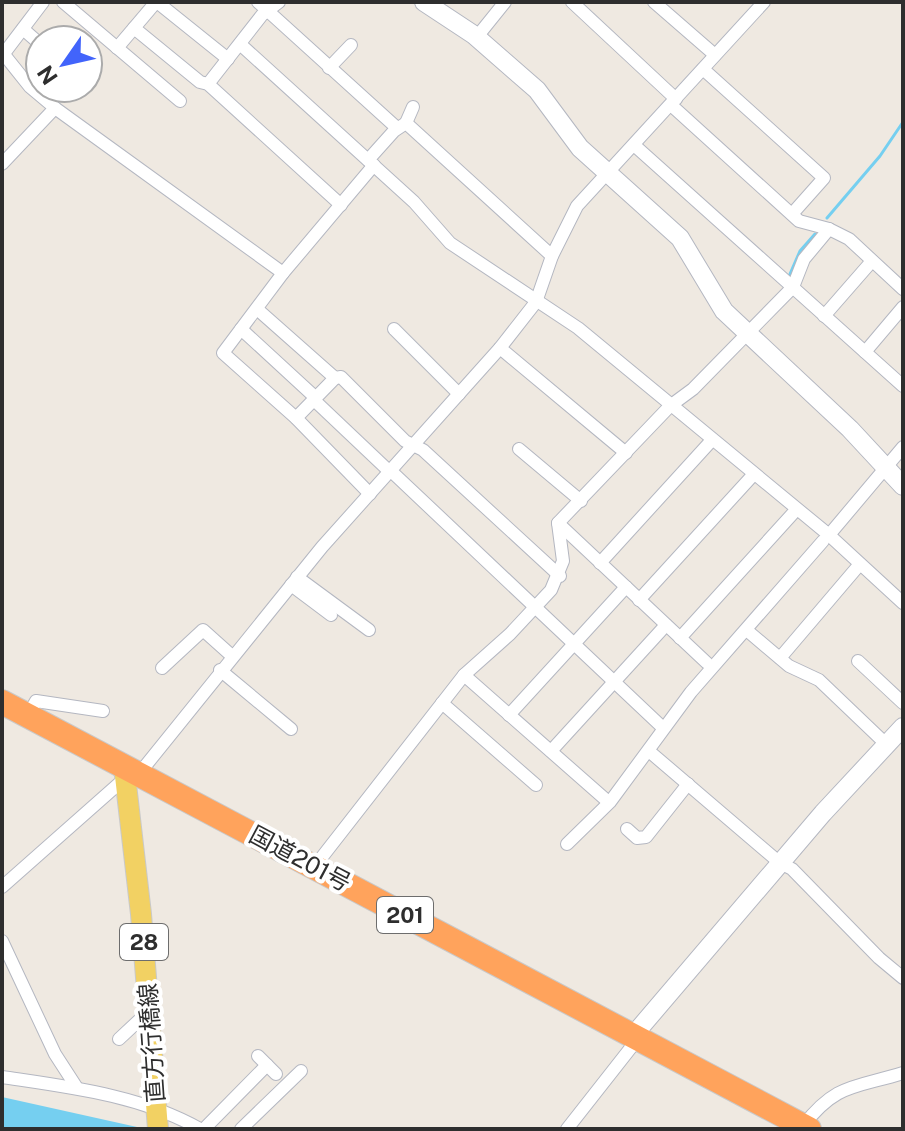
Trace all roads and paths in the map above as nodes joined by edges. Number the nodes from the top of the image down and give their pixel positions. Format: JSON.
{"nodes":[{"id":1,"x":43,"y":2,"type":"edge"},
{"id":2,"x":63,"y":2,"type":"edge"},
{"id":3,"x":157,"y":2,"type":"edge"},
{"id":4,"x":424,"y":2,"type":"edge"},
{"id":5,"x":505,"y":2,"type":"edge"},
{"id":6,"x":572,"y":2,"type":"edge"},
{"id":7,"x":654,"y":2,"type":"edge"},
{"id":8,"x":764,"y":2,"type":"edge"},
{"id":9,"x":269,"y":5,"type":"edge"},
{"id":10,"x":134,"y":28,"type":"junction"},
{"id":11,"x":23,"y":29,"type":"joint"},
{"id":12,"x":476,"y":38,"type":"junction"},
{"id":13,"x":240,"y":44,"type":"junction"},
{"id":14,"x":351,"y":45,"type":"dead end"},
{"id":15,"x":117,"y":48,"type":"junction"},
{"id":16,"x":2,"y":54,"type":"edge"},
{"id":17,"x":715,"y":55,"type":"junction"},
{"id":18,"x":228,"y":59,"type":"junction"},
{"id":19,"x":329,"y":68,"type":"junction"},
{"id":20,"x":703,"y":69,"type":"junction"},
{"id":21,"x":208,"y":84,"type":"junction"},
{"id":22,"x":180,"y":101,"type":"dead end"},
{"id":23,"x":674,"y":102,"type":"junction"},
{"id":24,"x":413,"y":107,"type":"dead end"},
{"id":25,"x":55,"y":108,"type":"junction"},
{"id":26,"x":402,"y":126,"type":"junction"},
{"id":27,"x":634,"y":145,"type":"junction"},
{"id":28,"x":371,"y":162,"type":"junction"},
{"id":29,"x":2,"y":164,"type":"edge"},
{"id":30,"x":608,"y":171,"type":"junction"},
{"id":31,"x":341,"y":205,"type":"junction"},
{"id":32,"x":792,"y":214,"type":"junction"},
{"id":33,"x":829,"y":229,"type":"junction"},
{"id":34,"x":552,"y":256,"type":"junction"},
{"id":35,"x":872,"y":261,"type":"junction"},
{"id":36,"x":283,"y":273,"type":"junction"},
{"id":37,"x":793,"y":287,"type":"junction"},
{"id":38,"x":903,"y":289,"type":"edge"},
{"id":39,"x":536,"y":302,"type":"junction"},
{"id":40,"x":903,"y":307,"type":"edge"},
{"id":41,"x":257,"y":309,"type":"junction"},
{"id":42,"x":824,"y":316,"type":"junction"},
{"id":43,"x":241,"y":329,"type":"junction"},
{"id":44,"x":394,"y":329,"type":"dead end"},
{"id":45,"x":747,"y":335,"type":"junction"},
{"id":46,"x":500,"y":348,"type":"junction"},
{"id":47,"x":865,"y":352,"type":"junction"},
{"id":48,"x":335,"y":378,"type":"junction"},
{"id":49,"x":903,"y":386,"type":"edge"},
{"id":50,"x":459,"y":394,"type":"junction"},
{"id":51,"x":315,"y":399,"type":"junction"},
{"id":52,"x":670,"y":406,"type":"junction"},
{"id":53,"x":296,"y":418,"type":"junction"},
{"id":54,"x":712,"y":440,"type":"junction"},
{"id":55,"x":415,"y":444,"type":"junction"},
{"id":56,"x":903,"y":447,"type":"edge"},
{"id":57,"x":519,"y":449,"type":"dead end"},
{"id":58,"x":626,"y":453,"type":"junction"},
{"id":59,"x":885,"y":465,"type":"junction"},
{"id":60,"x":390,"y":472,"type":"junction"},
{"id":61,"x":754,"y":474,"type":"junction"},
{"id":62,"x":903,"y":486,"type":"edge"},
{"id":63,"x":370,"y":494,"type":"junction"},
{"id":64,"x":581,"y":501,"type":"junction"},
{"id":65,"x":796,"y":510,"type":"junction"},
{"id":66,"x":558,"y":523,"type":"junction"},
{"id":67,"x":826,"y":538,"type":"junction"},
{"id":68,"x":600,"y":563,"type":"junction"},
{"id":69,"x":860,"y":564,"type":"junction"},
{"id":70,"x":560,"y":576,"type":"junction"},
{"id":71,"x":294,"y":581,"type":"junction"},
{"id":72,"x":626,"y":587,"type":"junction"},
{"id":73,"x":639,"y":600,"type":"junction"},
{"id":74,"x":903,"y":603,"type":"edge"},
{"id":75,"x":536,"y":607,"type":"junction"},
{"id":76,"x":331,"y":615,"type":"dead end"},
{"id":77,"x":666,"y":625,"type":"junction"},
{"id":78,"x":369,"y":630,"type":"dead end"},
{"id":79,"x":750,"y":633,"type":"dead end"},
{"id":80,"x":680,"y":638,"type":"junction"},
{"id":81,"x":574,"y":644,"type":"junction"},
{"id":82,"x":232,"y":656,"type":"junction"},
{"id":83,"x":780,"y":658,"type":"junction"},
{"id":84,"x":858,"y":661,"type":"dead end"},
{"id":85,"x":707,"y":663,"type":"dead end"},
{"id":86,"x":162,"y":668,"type":"dead end"},
{"id":87,"x":220,"y":670,"type":"junction"},
{"id":88,"x":464,"y":675,"type":"junction"},
{"id":89,"x":613,"y":682,"type":"junction"},
{"id":90,"x":2,"y":702,"type":"edge"},
{"id":91,"x":442,"y":703,"type":"junction"},
{"id":92,"x":903,"y":703,"type":"edge"},
{"id":93,"x":103,"y":711,"type":"dead end"},
{"id":94,"x":28,"y":715,"type":"junction"},
{"id":95,"x":509,"y":715,"type":"junction"},
{"id":96,"x":661,"y":726,"type":"dead end"},
{"id":97,"x":903,"y":727,"type":"edge"},
{"id":98,"x":291,"y":729,"type":"dead end"},
{"id":99,"x":886,"y":744,"type":"junction"},
{"id":100,"x":551,"y":751,"type":"junction"},
{"id":101,"x":650,"y":752,"type":"junction"},
{"id":102,"x":128,"y":774,"type":"junction"},
{"id":103,"x":688,"y":784,"type":"junction"},
{"id":104,"x":536,"y":785,"type":"dead end"},
{"id":105,"x":605,"y":799,"type":"dead end"},
{"id":106,"x":627,"y":829,"type":"dead end"},
{"id":107,"x":567,"y":844,"type":"dead end"},
{"id":108,"x":780,"y":863,"type":"junction"},
{"id":109,"x":315,"y":866,"type":"junction"},
{"id":110,"x":2,"y":887,"type":"edge"},
{"id":111,"x":4,"y":951,"type":"edge"},
{"id":112,"x":903,"y":978,"type":"edge"},
{"id":113,"x":150,"y":1010,"type":"junction"},
{"id":114,"x":632,"y":1037,"type":"junction"},
{"id":115,"x":119,"y":1039,"type":"dead end"},
{"id":116,"x":267,"y":1065,"type":"dead end"},
{"id":117,"x":301,"y":1071,"type":"dead end"},
{"id":118,"x":903,"y":1073,"type":"edge"},
{"id":119,"x":2,"y":1077,"type":"edge"},
{"id":120,"x":77,"y":1088,"type":"junction"},
{"id":121,"x":157,"y":1118,"type":"edge"},
{"id":122,"x":806,"y":1128,"type":"edge"},
{"id":123,"x":202,"y":1129,"type":"edge"},
{"id":124,"x":241,"y":1129,"type":"edge"},
{"id":125,"x":567,"y":1129,"type":"edge"}],
"edges":[{"from":1,"to":11,"type":"street"},
{"from":2,"to":15,"type":"street"},
{"from":3,"to":10,"type":"street"},
{"from":3,"to":18,"type":"street"},
{"from":4,"to":12,"type":"street"},
{"from":5,"to":12,"type":"street"},
{"from":6,"to":23,"type":"street"},
{"from":7,"to":17,"type":"street"},
{"from":8,"to":17,"type":"street"},
{"from":9,"to":13,"type":"street"},
{"from":9,"to":19,"type":"street"},
{"from":10,"to":15,"type":"street"},
{"from":10,"to":21,"type":"street"},
{"from":11,"to":16,"type":"street"},
{"from":12,"to":30,"type":"street"},
{"from":13,"to":18,"type":"street"},
{"from":13,"to":28,"type":"street"},
{"from":14,"to":19,"type":"street"},
{"from":15,"to":22,"type":"street"},
{"from":16,"to":25,"type":"street"},
{"from":17,"to":20,"type":"street"},
{"from":18,"to":21,"type":"street"},
{"from":19,"to":26,"type":"street"},
{"from":20,"to":23,"type":"street"},
{"from":20,"to":32,"type":"street"},
{"from":21,"to":31,"type":"street"},
{"from":23,"to":27,"type":"street"},
{"from":23,"to":32,"type":"street"},
{"from":24,"to":26,"type":"street"},
{"from":25,"to":29,"type":"street"},
{"from":25,"to":36,"type":"street"},
{"from":26,"to":28,"type":"street"},
{"from":26,"to":34,"type":"street"},
{"from":27,"to":30,"type":"street"},
{"from":27,"to":37,"type":"street"},
{"from":28,"to":31,"type":"street"},
{"from":28,"to":39,"type":"street"},
{"from":30,"to":34,"type":"street"},
{"from":30,"to":45,"type":"street"},
{"from":31,"to":36,"type":"street"},
{"from":32,"to":33,"type":"street"},
{"from":33,"to":35,"type":"street"},
{"from":33,"to":37,"type":"street"},
{"from":34,"to":39,"type":"street"},
{"from":35,"to":38,"type":"street"},
{"from":35,"to":42,"type":"street"},
{"from":36,"to":41,"type":"street"},
{"from":37,"to":42,"type":"street"},
{"from":37,"to":45,"type":"street"},
{"from":39,"to":46,"type":"street"},
{"from":39,"to":52,"type":"street"},
{"from":40,"to":47,"type":"street"},
{"from":41,"to":43,"type":"street"},
{"from":41,"to":48,"type":"street"},
{"from":42,"to":47,"type":"street"},
{"from":43,"to":51,"type":"street"},
{"from":43,"to":53,"type":"street"},
{"from":44,"to":50,"type":"street"},
{"from":45,"to":52,"type":"street"},
{"from":45,"to":59,"type":"street"},
{"from":46,"to":50,"type":"street"},
{"from":46,"to":58,"type":"street"},
{"from":47,"to":49,"type":"street"},
{"from":48,"to":51,"type":"street"},
{"from":48,"to":55,"type":"street"},
{"from":50,"to":55,"type":"street"},
{"from":51,"to":53,"type":"street"},
{"from":51,"to":60,"type":"street"},
{"from":52,"to":54,"type":"street"},
{"from":52,"to":58,"type":"street"},
{"from":53,"to":63,"type":"street"},
{"from":54,"to":61,"type":"street"},
{"from":54,"to":68,"type":"street"},
{"from":55,"to":60,"type":"street"},
{"from":55,"to":70,"type":"street"},
{"from":56,"to":59,"type":"street"},
{"from":57,"to":64,"type":"street"},
{"from":58,"to":64,"type":"street"},
{"from":59,"to":62,"type":"street"},
{"from":59,"to":67,"type":"street"},
{"from":60,"to":63,"type":"street"},
{"from":60,"to":75,"type":"street"},
{"from":61,"to":65,"type":"street"},
{"from":61,"to":73,"type":"street"},
{"from":63,"to":71,"type":"street"},
{"from":64,"to":66,"type":"street"},
{"from":65,"to":67,"type":"street"},
{"from":65,"to":80,"type":"street"},
{"from":66,"to":68,"type":"street"},
{"from":66,"to":70,"type":"street"},
{"from":67,"to":69,"type":"street"},
{"from":67,"to":101,"type":"street"},
{"from":68,"to":72,"type":"street"},
{"from":69,"to":74,"type":"street"},
{"from":69,"to":83,"type":"street"},
{"from":70,"to":75,"type":"street"},
{"from":71,"to":76,"type":"street"},
{"from":71,"to":78,"type":"street"},
{"from":71,"to":82,"type":"street"},
{"from":72,"to":73,"type":"street"},
{"from":72,"to":81,"type":"street"},
{"from":73,"to":77,"type":"street"},
{"from":75,"to":81,"type":"street"},
{"from":75,"to":88,"type":"street"},
{"from":77,"to":80,"type":"street"},
{"from":77,"to":89,"type":"street"},
{"from":79,"to":83,"type":"street"},
{"from":80,"to":85,"type":"street"},
{"from":81,"to":89,"type":"street"},
{"from":81,"to":95,"type":"street"},
{"from":82,"to":86,"type":"street"},
{"from":82,"to":87,"type":"street"},
{"from":83,"to":99,"type":"street"},
{"from":84,"to":92,"type":"street"},
{"from":87,"to":98,"type":"street"},
{"from":87,"to":102,"type":"street"},
{"from":88,"to":91,"type":"street"},
{"from":88,"to":95,"type":"street"},
{"from":89,"to":96,"type":"street"},
{"from":89,"to":100,"type":"street"},
{"from":90,"to":94,"type":"highway","name":"国道201号","number":"201"},
{"from":91,"to":104,"type":"street"},
{"from":91,"to":109,"type":"street"},
{"from":93,"to":94,"type":"street"},
{"from":94,"to":102,"type":"highway","name":"国道201号","number":"201"},
{"from":95,"to":100,"type":"street"},
{"from":97,"to":99,"type":"street"},
{"from":99,"to":108,"type":"street"},
{"from":100,"to":105,"type":"street"},
{"from":101,"to":103,"type":"street"},
{"from":101,"to":107,"type":"street"},
{"from":102,"to":109,"type":"highway","name":"国道201号","number":"201"},
{"from":102,"to":110,"type":"street"},
{"from":102,"to":113,"type":"main road","name":"直方行橋線","number":"28"},
{"from":103,"to":106,"type":"street"},
{"from":103,"to":108,"type":"street"},
{"from":108,"to":112,"type":"street"},
{"from":108,"to":114,"type":"street"},
{"from":109,"to":114,"type":"highway","name":"国道201号","number":"201"},
{"from":111,"to":120,"type":"street"},
{"from":113,"to":115,"type":"street"},
{"from":113,"to":121,"type":"main road","name":"直方行橋線","number":"28"},
{"from":114,"to":122,"type":"highway","name":"国道201号","number":"201"},
{"from":114,"to":125,"type":"street"},
{"from":116,"to":123,"type":"street"},
{"from":117,"to":124,"type":"street"},
{"from":118,"to":122,"type":"street"},
{"from":119,"to":120,"type":"street"},
{"from":120,"to":121,"type":"street"},
{"from":121,"to":123,"type":"street"}]}
